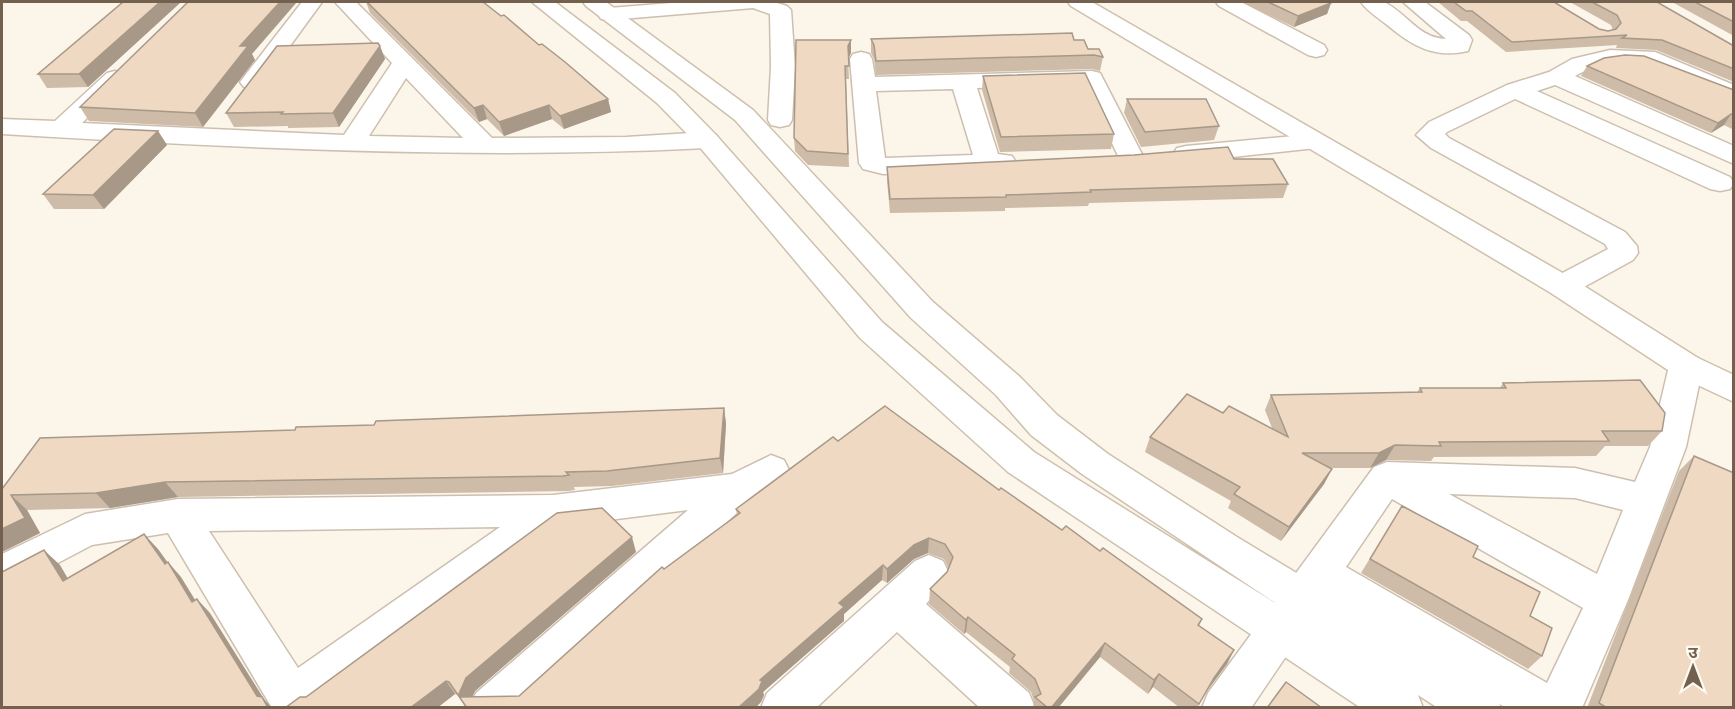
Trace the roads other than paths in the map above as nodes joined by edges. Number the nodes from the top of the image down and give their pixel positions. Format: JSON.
{"nodes":[{"id":1,"x":312,"y":2,"type":"edge"},
{"id":2,"x":542,"y":2,"type":"edge"},
{"id":3,"x":754,"y":2,"type":"edge"},
{"id":4,"x":1078,"y":2,"type":"edge"},
{"id":5,"x":1226,"y":2,"type":"edge"},
{"id":6,"x":1371,"y":2,"type":"edge"},
{"id":7,"x":1413,"y":2,"type":"edge"},
{"id":8,"x":357,"y":5,"type":"edge"},
{"id":9,"x":601,"y":8,"type":"edge"},
{"id":10,"x":1316,"y":50,"type":"dead end"},
{"id":11,"x":1690,"y":54,"type":"edge"},
{"id":12,"x":1647,"y":57,"type":"junction"},
{"id":13,"x":404,"y":62,"type":"junction"},
{"id":14,"x":128,"y":65,"type":"edge"},
{"id":15,"x":1557,"y":77,"type":"junction"},
{"id":16,"x":963,"y":82,"type":"junction"},
{"id":17,"x":1515,"y":90,"type":"junction"},
{"id":18,"x":1734,"y":94,"type":"edge"},
{"id":19,"x":224,"y":119,"type":"junction"},
{"id":20,"x":780,"y":120,"type":"dead end"},
{"id":21,"x":2,"y":127,"type":"edge"},
{"id":22,"x":60,"y":129,"type":"junction"},
{"id":23,"x":706,"y":140,"type":"junction"},
{"id":24,"x":1316,"y":142,"type":"junction"},
{"id":25,"x":352,"y":143,"type":"junction"},
{"id":26,"x":484,"y":145,"type":"junction"},
{"id":27,"x":1734,"y":156,"type":"edge"},
{"id":28,"x":1024,"y":162,"type":"edge"},
{"id":29,"x":988,"y":163,"type":"junction"},
{"id":30,"x":1720,"y":183,"type":"dead end"},
{"id":31,"x":1562,"y":286,"type":"junction"},
{"id":32,"x":1686,"y":366,"type":"junction"},
{"id":33,"x":1734,"y":390,"type":"edge"},
{"id":34,"x":1387,"y":477,"type":"junction"},
{"id":35,"x":1646,"y":500,"type":"junction"},
{"id":36,"x":553,"y":511,"type":"junction"},
{"id":37,"x":178,"y":515,"type":"junction"},
{"id":38,"x":2,"y":573,"type":"edge"},
{"id":39,"x":929,"y":573,"type":"dead end"},
{"id":40,"x":1300,"y":600,"type":"junction"},
{"id":41,"x":1607,"y":600,"type":"junction"},
{"id":42,"x":897,"y":605,"type":"junction"},
{"id":43,"x":492,"y":708,"type":"edge"},
{"id":44,"x":783,"y":708,"type":"edge"},
{"id":45,"x":1013,"y":708,"type":"edge"},
{"id":46,"x":1224,"y":708,"type":"edge"},
{"id":47,"x":1401,"y":708,"type":"edge"},
{"id":48,"x":1479,"y":708,"type":"edge"},
{"id":49,"x":1548,"y":708,"type":"edge"},
{"id":50,"x":1559,"y":708,"type":"edge"}],
"edges":[{"from":1,"to":19,"type":"street"},
{"from":2,"to":23,"type":"street"},
{"from":3,"to":9,"type":"street"},
{"from":3,"to":20,"type":"street"},
{"from":4,"to":24,"type":"street"},
{"from":5,"to":10,"type":"street"},
{"from":6,"to":7,"type":"street"},
{"from":8,"to":13,"type":"street"},
{"from":9,"to":40,"type":"street"},
{"from":11,"to":12,"type":"street"},
{"from":12,"to":15,"type":"street"},
{"from":12,"to":18,"type":"street"},
{"from":13,"to":25,"type":"street"},
{"from":13,"to":26,"type":"street"},
{"from":14,"to":22,"type":"street"},
{"from":15,"to":17,"type":"street"},
{"from":15,"to":27,"type":"street"},
{"from":16,"to":24,"type":"street"},
{"from":16,"to":29,"type":"street"},
{"from":16,"to":29,"type":"street"},
{"from":17,"to":30,"type":"street"},
{"from":17,"to":31,"type":"street"},
{"from":19,"to":22,"type":"street"},
{"from":19,"to":25,"type":"street"},
{"from":21,"to":22,"type":"street"},
{"from":23,"to":26,"type":"street"},
{"from":23,"to":40,"type":"street"},
{"from":24,"to":31,"type":"street"},
{"from":25,"to":26,"type":"street"},
{"from":28,"to":29,"type":"street"},
{"from":31,"to":32,"type":"street"},
{"from":32,"to":33,"type":"street"},
{"from":32,"to":35,"type":"street"},
{"from":34,"to":35,"type":"street"},
{"from":34,"to":40,"type":"street"},
{"from":34,"to":41,"type":"street"},
{"from":35,"to":41,"type":"street"},
{"from":36,"to":37,"type":"street"},
{"from":36,"to":37,"type":"street"},
{"from":36,"to":43,"type":"street"},
{"from":37,"to":38,"type":"street"},
{"from":39,"to":42,"type":"street"},
{"from":40,"to":46,"type":"street"},
{"from":40,"to":47,"type":"street"},
{"from":40,"to":48,"type":"street"},
{"from":40,"to":49,"type":"street"},
{"from":41,"to":50,"type":"street"},
{"from":42,"to":44,"type":"street"},
{"from":42,"to":45,"type":"street"}]}
